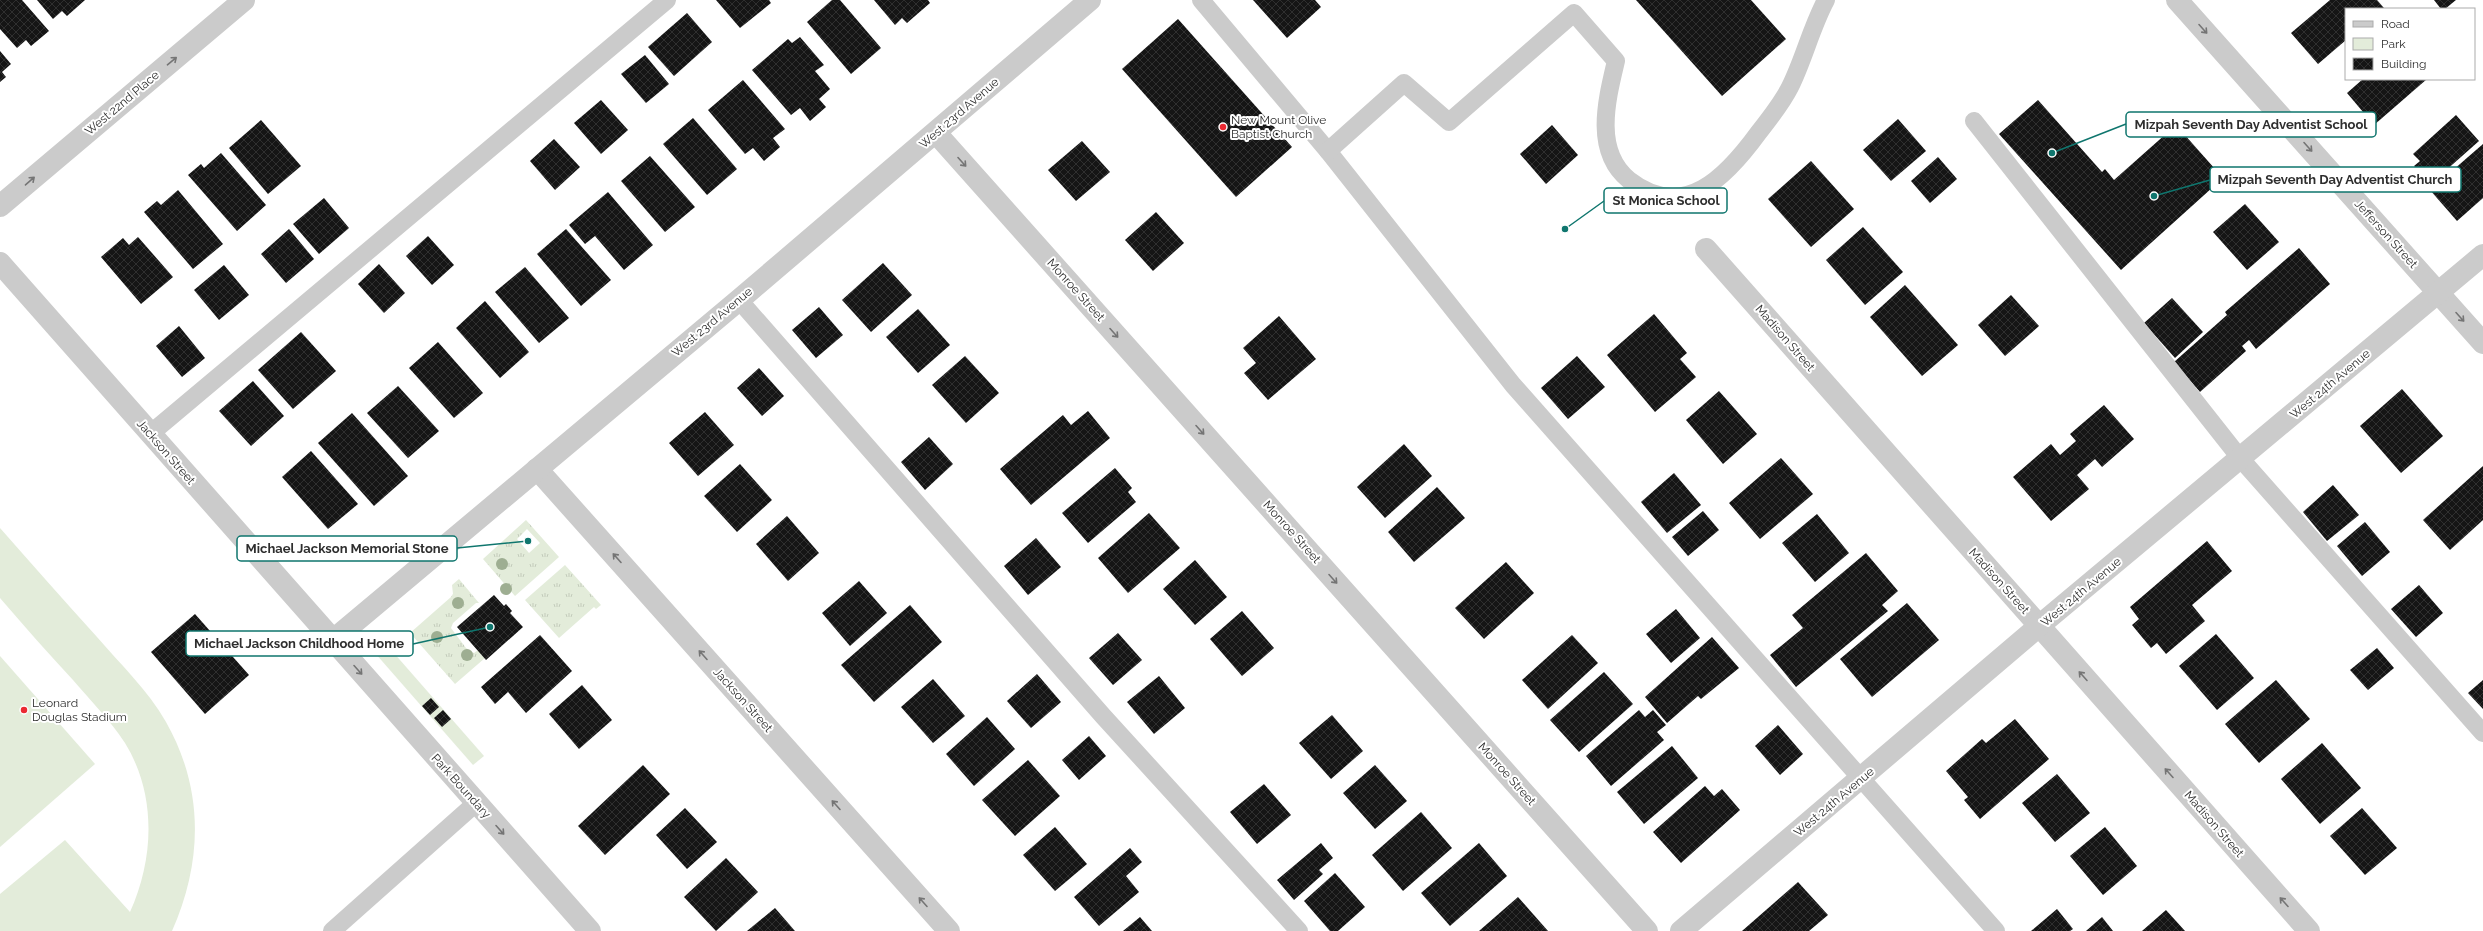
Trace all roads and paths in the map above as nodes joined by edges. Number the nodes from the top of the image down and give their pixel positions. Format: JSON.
{"nodes":[{"id":1,"x":244,"y":0,"type":"edge"},
{"id":2,"x":667,"y":0,"type":"edge"},
{"id":3,"x":1090,"y":0,"type":"edge"},
{"id":4,"x":1201,"y":0,"type":"edge"},
{"id":5,"x":2177,"y":0,"type":"edge"},
{"id":6,"x":1824,"y":1,"type":"edge"},
{"id":7,"x":1974,"y":121,"type":"dead end"},
{"id":8,"x":936,"y":133,"type":"junction"},
{"id":9,"x":1328,"y":151,"type":"junction"},
{"id":10,"x":0,"y":206,"type":"edge"},
{"id":11,"x":1706,"y":249,"type":"dead end"},
{"id":12,"x":2483,"y":255,"type":"edge"},
{"id":13,"x":0,"y":264,"type":"edge"},
{"id":14,"x":2439,"y":294,"type":"junction"},
{"id":15,"x":739,"y":300,"type":"junction"},
{"id":16,"x":2483,"y":343,"type":"edge"},
{"id":17,"x":150,"y":434,"type":"junction"},
{"id":18,"x":2240,"y":458,"type":"junction"},
{"id":19,"x":537,"y":469,"type":"junction"},
{"id":20,"x":2039,"y":626,"type":"junction"},
{"id":21,"x":332,"y":641,"type":"junction"},
{"id":22,"x":2483,"y":733,"type":"edge"},
{"id":23,"x":1861,"y":779,"type":"junction"},
{"id":24,"x":476,"y":803,"type":"junction"},
{"id":25,"x":332,"y":931,"type":"edge"},
{"id":26,"x":590,"y":931,"type":"edge"},
{"id":27,"x":949,"y":931,"type":"edge"},
{"id":28,"x":1299,"y":931,"type":"edge"},
{"id":29,"x":1647,"y":931,"type":"edge"},
{"id":30,"x":1681,"y":931,"type":"edge"},
{"id":31,"x":1996,"y":931,"type":"edge"},
{"id":32,"x":2310,"y":931,"type":"edge"}],
"edges":[{"from":10,"to":1,"type":"street","name":"West 22nd Place","one_way":true},
{"from":2,"to":17,"type":"lane"},
{"from":3,"to":8,"type":"street","name":"West 23rd Avenue"},
{"from":4,"to":9,"type":"lane"},
{"from":5,"to":14,"type":"street","name":"Jefferson Street","one_way":true},
{"from":6,"to":9,"type":"lane"},
{"from":7,"to":18,"type":"lane"},
{"from":8,"to":15,"type":"street","name":"West 23rd Avenue"},
{"from":8,"to":29,"type":"street","name":"Monroe Street","one_way":true},
{"from":9,"to":23,"type":"lane"},
{"from":11,"to":20,"type":"street","name":"Madison Street"},
{"from":12,"to":14,"type":"street","name":"West 24th Avenue"},
{"from":13,"to":17,"type":"street","name":"Jackson Street"},
{"from":14,"to":16,"type":"street","name":"Jefferson Street","one_way":true},
{"from":14,"to":18,"type":"street","name":"West 24th Avenue"},
{"from":15,"to":19,"type":"street","name":"West 23rd Avenue"},
{"from":15,"to":28,"type":"lane"},
{"from":17,"to":21,"type":"street","name":"Jackson Street"},
{"from":18,"to":20,"type":"street","name":"West 24th Avenue"},
{"from":18,"to":22,"type":"lane"},
{"from":19,"to":21,"type":"street","name":"West 23rd Avenue"},
{"from":27,"to":19,"type":"street","name":"Jackson Street","one_way":true},
{"from":20,"to":23,"type":"street","name":"West 24th Avenue"},
{"from":32,"to":20,"type":"street","name":"Madison Street","one_way":true},
{"from":21,"to":24,"type":"street","name":"Park Boundary","one_way":true},
{"from":23,"to":30,"type":"street","name":"West 24th Avenue"},
{"from":23,"to":31,"type":"lane"},
{"from":24,"to":25,"type":"lane"},
{"from":24,"to":26,"type":"street","name":"Park Boundary","one_way":true}]}
